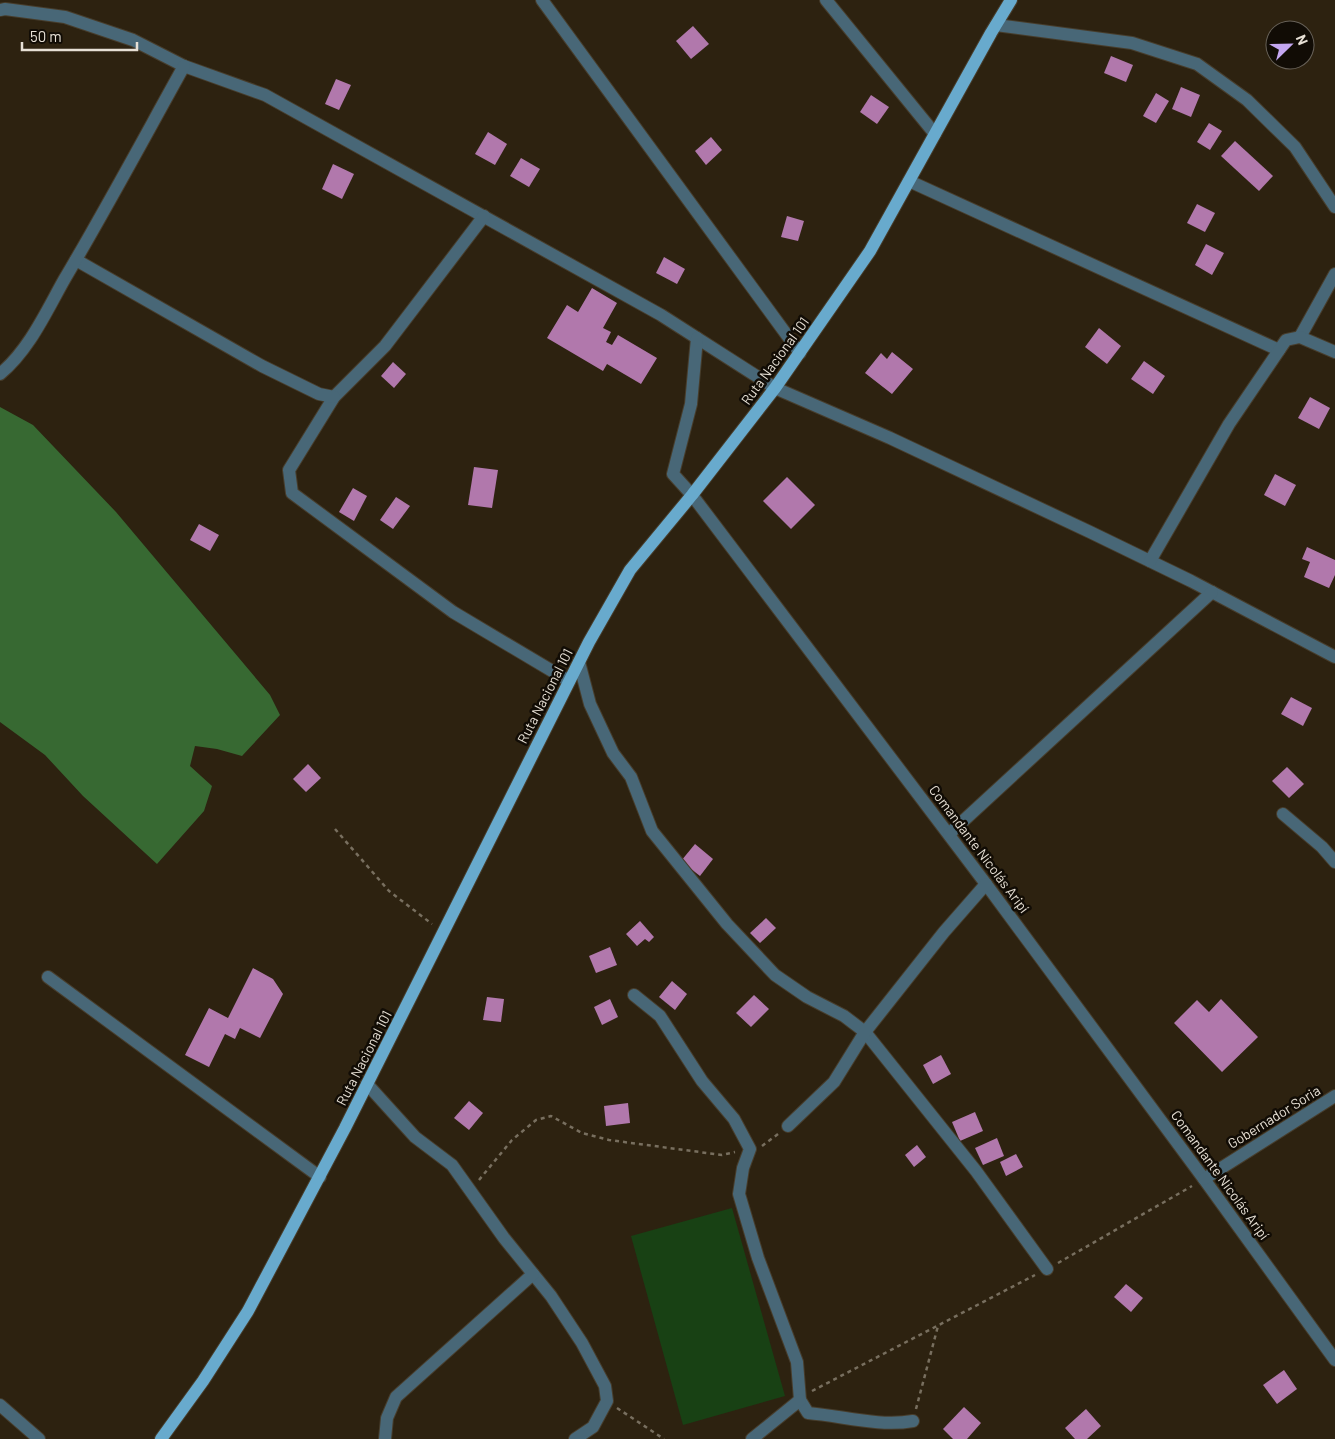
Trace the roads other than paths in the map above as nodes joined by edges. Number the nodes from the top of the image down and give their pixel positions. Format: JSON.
{"nodes":[{"id":1,"x":542,"y":0,"type":"edge"},
{"id":2,"x":826,"y":0,"type":"edge"},
{"id":3,"x":1010,"y":0,"type":"edge"},
{"id":4,"x":0,"y":10,"type":"edge"},
{"id":5,"x":996,"y":25,"type":"junction"},
{"id":6,"x":184,"y":66,"type":"junction"},
{"id":7,"x":935,"y":134,"type":"junction"},
{"id":8,"x":909,"y":181,"type":"junction"},
{"id":9,"x":1335,"y":207,"type":"edge"},
{"id":10,"x":484,"y":216,"type":"junction"},
{"id":11,"x":76,"y":260,"type":"junction"},
{"id":12,"x":1335,"y":274,"type":"edge"},
{"id":13,"x":1300,"y":337,"type":"junction"},
{"id":14,"x":696,"y":338,"type":"junction"},
{"id":15,"x":1279,"y":350,"type":"junction"},
{"id":16,"x":1335,"y":352,"type":"edge"},
{"id":17,"x":800,"y":353,"type":"junction"},
{"id":18,"x":0,"y":374,"type":"edge"},
{"id":19,"x":775,"y":388,"type":"junction"},
{"id":20,"x":334,"y":397,"type":"junction"},
{"id":21,"x":692,"y":495,"type":"junction"},
{"id":22,"x":1150,"y":561,"type":"junction"},
{"id":23,"x":1212,"y":592,"type":"junction"},
{"id":24,"x":1335,"y":657,"type":"edge"},
{"id":25,"x":579,"y":662,"type":"junction"},
{"id":26,"x":569,"y":681,"type":"junction"},
{"id":27,"x":1284,"y":814,"type":"dead end"},
{"id":28,"x":949,"y":834,"type":"junction"},
{"id":29,"x":1335,"y":862,"type":"edge"},
{"id":30,"x":986,"y":884,"type":"junction"},
{"id":31,"x":48,"y":977,"type":"dead end"},
{"id":32,"x":634,"y":995,"type":"dead end"},
{"id":33,"x":865,"y":1032,"type":"junction"},
{"id":34,"x":367,"y":1084,"type":"junction"},
{"id":35,"x":1335,"y":1096,"type":"edge"},
{"id":36,"x":788,"y":1126,"type":"road end"},
{"id":37,"x":320,"y":1177,"type":"junction"},
{"id":38,"x":1204,"y":1179,"type":"junction"},
{"id":39,"x":1047,"y":1269,"type":"road end"},
{"id":40,"x":533,"y":1274,"type":"junction"},
{"id":41,"x":1335,"y":1360,"type":"edge"},
{"id":42,"x":800,"y":1400,"type":"junction"},
{"id":43,"x":0,"y":1405,"type":"edge"},
{"id":44,"x":913,"y":1421,"type":"road end"},
{"id":45,"x":39,"y":1439,"type":"edge"},
{"id":46,"x":161,"y":1439,"type":"edge"},
{"id":47,"x":385,"y":1439,"type":"edge"},
{"id":48,"x":576,"y":1439,"type":"edge"},
{"id":49,"x":752,"y":1439,"type":"edge"}],
"edges":[{"from":1,"to":17,"type":"street"},
{"from":2,"to":7,"type":"street"},
{"from":3,"to":5,"type":"main road","name":"Ruta Nacional 101"},
{"from":4,"to":6,"type":"street"},
{"from":5,"to":7,"type":"main road","name":"Ruta Nacional 101"},
{"from":5,"to":9,"type":"street"},
{"from":6,"to":10,"type":"street"},
{"from":6,"to":11,"type":"street"},
{"from":7,"to":8,"type":"main road","name":"Ruta Nacional 101"},
{"from":8,"to":15,"type":"street"},
{"from":8,"to":17,"type":"main road","name":"Ruta Nacional 101"},
{"from":10,"to":14,"type":"street"},
{"from":10,"to":20,"type":"street"},
{"from":11,"to":18,"type":"street"},
{"from":11,"to":20,"type":"street"},
{"from":12,"to":13,"type":"street"},
{"from":13,"to":15,"type":"street"},
{"from":13,"to":16,"type":"street"},
{"from":14,"to":19,"type":"street"},
{"from":14,"to":21,"type":"street","name":"Comandante Nicolás Aripí"},
{"from":15,"to":22,"type":"street"},
{"from":17,"to":19,"type":"main road","name":"Ruta Nacional 101"},
{"from":19,"to":21,"type":"main road","name":"Ruta Nacional 101"},
{"from":19,"to":22,"type":"street"},
{"from":20,"to":26,"type":"street"},
{"from":21,"to":25,"type":"main road","name":"Ruta Nacional 101"},
{"from":21,"to":28,"type":"street","name":"Comandante Nicolás Aripí"},
{"from":22,"to":23,"type":"street"},
{"from":23,"to":24,"type":"street"},
{"from":23,"to":28,"type":"street"},
{"from":25,"to":26,"type":"main road","name":"Ruta Nacional 101"},
{"from":25,"to":33,"type":"street"},
{"from":26,"to":34,"type":"main road","name":"Ruta Nacional 101"},
{"from":27,"to":29,"type":"street"},
{"from":28,"to":30,"type":"street","name":"Comandante Nicolás Aripí"},
{"from":30,"to":33,"type":"street"},
{"from":30,"to":38,"type":"street","name":"Comandante Nicolás Aripí"},
{"from":31,"to":37,"type":"street"},
{"from":32,"to":42,"type":"street"},
{"from":33,"to":36,"type":"street"},
{"from":33,"to":39,"type":"street"},
{"from":34,"to":37,"type":"main road","name":"Ruta Nacional 101"},
{"from":34,"to":40,"type":"street"},
{"from":35,"to":38,"type":"street","name":"Gobernador Soria"},
{"from":37,"to":46,"type":"main road","name":"Ruta Nacional 101"},
{"from":38,"to":41,"type":"street","name":"Comandante Nicolás Aripí"},
{"from":40,"to":47,"type":"street"},
{"from":40,"to":48,"type":"street"},
{"from":42,"to":44,"type":"street"},
{"from":42,"to":49,"type":"street"},
{"from":43,"to":45,"type":"street"}]}
